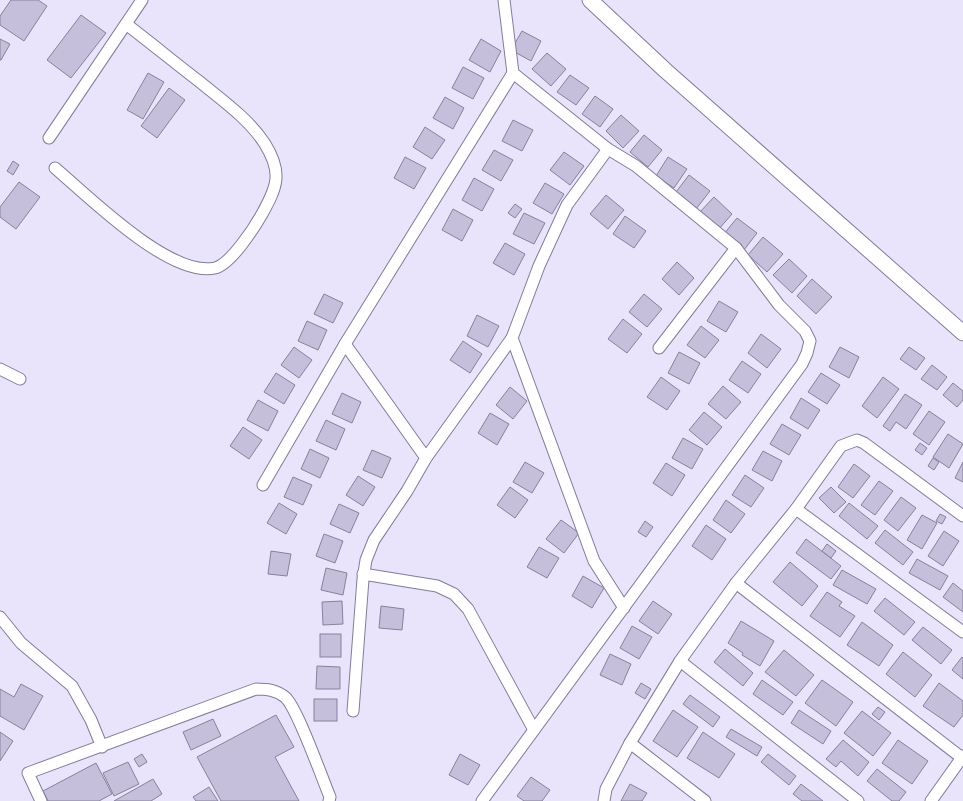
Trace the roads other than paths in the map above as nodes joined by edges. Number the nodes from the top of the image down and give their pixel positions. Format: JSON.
{"nodes":[{"id":1,"x":142,"y":0,"type":"edge"},
{"id":2,"x":504,"y":0,"type":"edge"},
{"id":3,"x":590,"y":0,"type":"edge"},
{"id":4,"x":126,"y":24,"type":"junction"},
{"id":5,"x":513,"y":73,"type":"junction"},
{"id":6,"x":49,"y":138,"type":"dead end"},
{"id":7,"x":608,"y":149,"type":"junction"},
{"id":8,"x":55,"y":168,"type":"dead end"},
{"id":9,"x":736,"y":248,"type":"junction"},
{"id":10,"x":963,"y":333,"type":"edge"},
{"id":11,"x":512,"y":338,"type":"junction"},
{"id":12,"x":345,"y":344,"type":"junction"},
{"id":13,"x":659,"y":348,"type":"dead end"},
{"id":14,"x":0,"y":369,"type":"edge"},
{"id":15,"x":20,"y":379,"type":"dead end"},
{"id":16,"x":426,"y":458,"type":"junction"},
{"id":17,"x":263,"y":485,"type":"dead end"},
{"id":18,"x":796,"y":509,"type":"junction"},
{"id":19,"x":963,"y":516,"type":"edge"},
{"id":20,"x":364,"y":574,"type":"junction"},
{"id":21,"x":736,"y":583,"type":"junction"},
{"id":22,"x":624,"y":608,"type":"junction"},
{"id":23,"x":0,"y":617,"type":"edge"},
{"id":24,"x":963,"y":632,"type":"edge"},
{"id":25,"x":680,"y":661,"type":"junction"},
{"id":26,"x":353,"y":711,"type":"dead end"},
{"id":27,"x":534,"y":730,"type":"junction"},
{"id":28,"x":630,"y":743,"type":"junction"},
{"id":29,"x":102,"y":747,"type":"junction"},
{"id":30,"x":962,"y":757,"type":"edge"},
{"id":31,"x":41,"y":801,"type":"edge"},
{"id":32,"x":329,"y":801,"type":"edge"},
{"id":33,"x":482,"y":801,"type":"edge"},
{"id":34,"x":604,"y":801,"type":"edge"},
{"id":35,"x":705,"y":801,"type":"edge"},
{"id":36,"x":858,"y":801,"type":"edge"},
{"id":37,"x":931,"y":801,"type":"edge"}],
"edges":[{"from":1,"to":4,"type":"street"},
{"from":2,"to":5,"type":"street"},
{"from":3,"to":10,"type":"main road"},
{"from":4,"to":6,"type":"street"},
{"from":4,"to":8,"type":"street"},
{"from":5,"to":7,"type":"street"},
{"from":5,"to":12,"type":"street"},
{"from":7,"to":9,"type":"street"},
{"from":7,"to":11,"type":"street"},
{"from":9,"to":13,"type":"street"},
{"from":9,"to":22,"type":"street"},
{"from":11,"to":16,"type":"street"},
{"from":11,"to":22,"type":"street"},
{"from":12,"to":16,"type":"street"},
{"from":12,"to":17,"type":"street"},
{"from":14,"to":15,"type":"street"},
{"from":16,"to":20,"type":"street"},
{"from":18,"to":19,"type":"street"},
{"from":18,"to":21,"type":"street"},
{"from":18,"to":24,"type":"street"},
{"from":20,"to":26,"type":"street"},
{"from":20,"to":27,"type":"street"},
{"from":21,"to":25,"type":"street"},
{"from":21,"to":30,"type":"street"},
{"from":22,"to":27,"type":"street"},
{"from":23,"to":29,"type":"street"},
{"from":25,"to":28,"type":"street"},
{"from":25,"to":36,"type":"street"},
{"from":27,"to":33,"type":"street"},
{"from":28,"to":34,"type":"street"},
{"from":28,"to":35,"type":"street"},
{"from":29,"to":31,"type":"street"},
{"from":29,"to":32,"type":"street"},
{"from":30,"to":37,"type":"street"}]}
